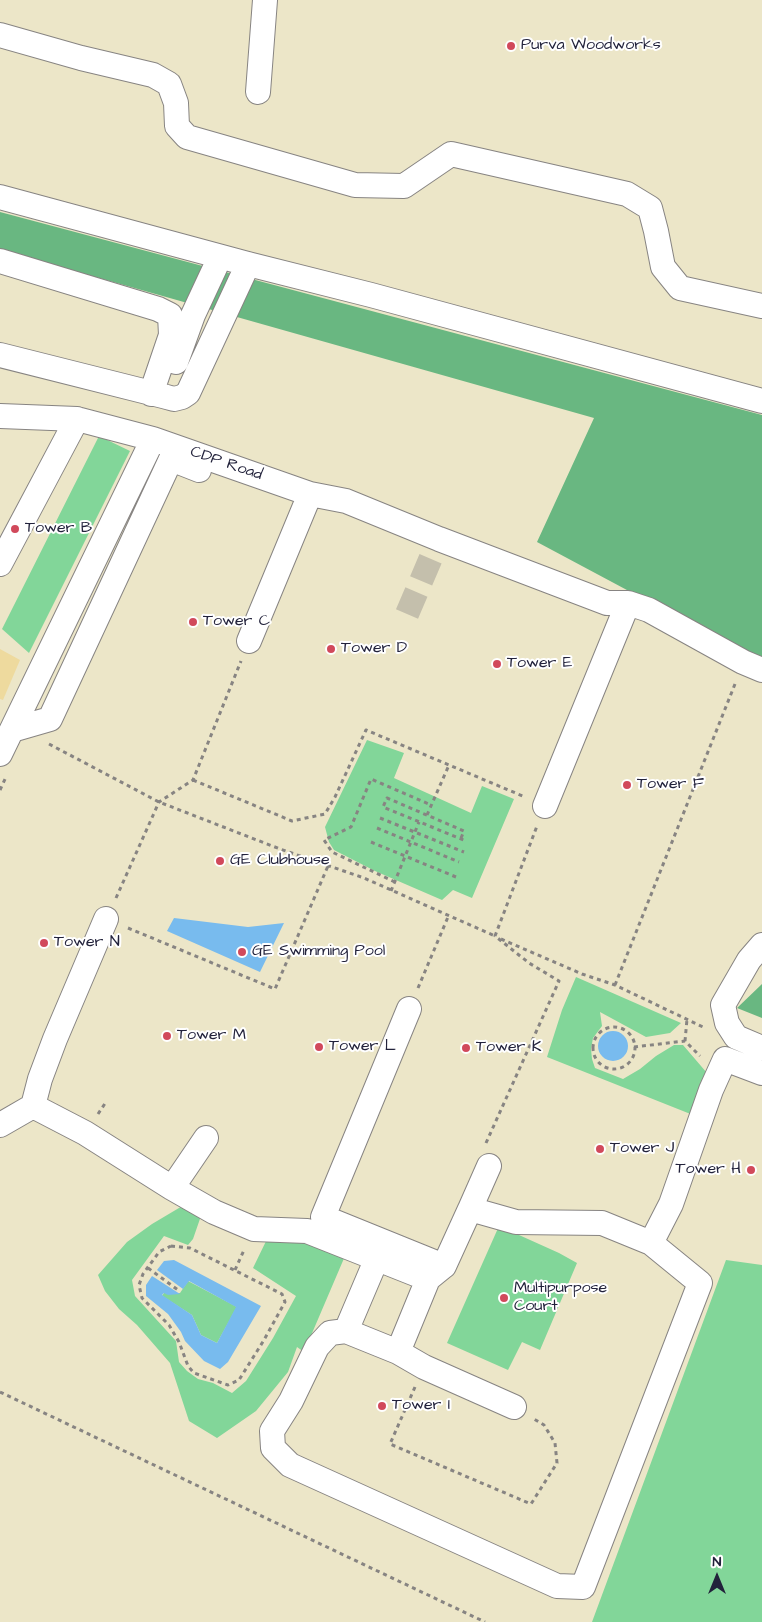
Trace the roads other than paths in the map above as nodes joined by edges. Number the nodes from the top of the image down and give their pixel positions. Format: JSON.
{"nodes":[{"id":1,"x":265,"y":0,"type":"edge"},
{"id":2,"x":0,"y":35,"type":"edge"},
{"id":3,"x":258,"y":92,"type":"dead end"},
{"id":4,"x":0,"y":197,"type":"edge"},
{"id":5,"x":220,"y":257,"type":"junction"},
{"id":6,"x":0,"y":261,"type":"edge"},
{"id":7,"x":248,"y":264,"type":"junction"},
{"id":8,"x":762,"y":306,"type":"edge"},
{"id":9,"x":0,"y":355,"type":"edge"},
{"id":10,"x":157,"y":395,"type":"junction"},
{"id":11,"x":762,"y":401,"type":"edge"},
{"id":12,"x":0,"y":416,"type":"edge"},
{"id":13,"x":77,"y":419,"type":"junction"},
{"id":14,"x":154,"y":439,"type":"junction"},
{"id":15,"x":310,"y":494,"type":"junction"},
{"id":16,"x":0,"y":564,"type":"edge"},
{"id":17,"x":628,"y":604,"type":"junction"},
{"id":18,"x":249,"y":641,"type":"road end"},
{"id":19,"x":753,"y":666,"type":"edge"},
{"id":20,"x":12,"y":730,"type":"junction"},
{"id":21,"x":0,"y":754,"type":"edge"},
{"id":22,"x":545,"y":806,"type":"road end"},
{"id":23,"x":106,"y":919,"type":"road end"},
{"id":24,"x":762,"y":945,"type":"edge"},
{"id":25,"x":410,"y":1009,"type":"road end"},
{"id":26,"x":762,"y":1048,"type":"edge"},
{"id":27,"x":762,"y":1073,"type":"edge"},
{"id":28,"x":33,"y":1106,"type":"junction"},
{"id":29,"x":0,"y":1125,"type":"edge"},
{"id":30,"x":206,"y":1138,"type":"dead end"},
{"id":31,"x":486,"y":1157,"type":"road end"},
{"id":32,"x":172,"y":1188,"type":"junction"},
{"id":33,"x":470,"y":1209,"type":"junction"},
{"id":34,"x":651,"y":1243,"type":"junction"},
{"id":35,"x":376,"y":1258,"type":"junction"},
{"id":36,"x":436,"y":1273,"type":"junction"},
{"id":37,"x":346,"y":1331,"type":"junction"},
{"id":38,"x":398,"y":1352,"type":"junction"},
{"id":39,"x":514,"y":1407,"type":"road end"}],
"edges":[{"from":1,"to":3,"type":"street"},
{"from":2,"to":8,"type":"street"},
{"from":4,"to":5,"type":"street"},
{"from":5,"to":7,"type":"street"},
{"from":5,"to":10,"type":"street"},
{"from":6,"to":10,"type":"street"},
{"from":7,"to":10,"type":"street"},
{"from":7,"to":11,"type":"street"},
{"from":9,"to":10,"type":"street"},
{"from":12,"to":13,"type":"street","name":"CDP Road"},
{"from":13,"to":14,"type":"street","name":"CDP Road"},
{"from":13,"to":16,"type":"street"},
{"from":14,"to":15,"type":"street","name":"CDP Road"},
{"from":14,"to":20,"type":"street"},
{"from":15,"to":17,"type":"street","name":"CDP Road"},
{"from":15,"to":18,"type":"street"},
{"from":15,"to":20,"type":"street"},
{"from":17,"to":19,"type":"street","name":"CDP Road"},
{"from":17,"to":22,"type":"street"},
{"from":20,"to":21,"type":"street"},
{"from":23,"to":28,"type":"street"},
{"from":24,"to":26,"type":"street"},
{"from":25,"to":36,"type":"street"},
{"from":27,"to":34,"type":"street"},
{"from":28,"to":29,"type":"street"},
{"from":28,"to":32,"type":"street"},
{"from":30,"to":32,"type":"street"},
{"from":31,"to":33,"type":"street"},
{"from":32,"to":35,"type":"street"},
{"from":33,"to":34,"type":"street"},
{"from":33,"to":36,"type":"street"},
{"from":34,"to":37,"type":"street"},
{"from":35,"to":36,"type":"street"},
{"from":35,"to":37,"type":"street"},
{"from":36,"to":38,"type":"street"},
{"from":37,"to":38,"type":"street"},
{"from":38,"to":39,"type":"street"}]}
